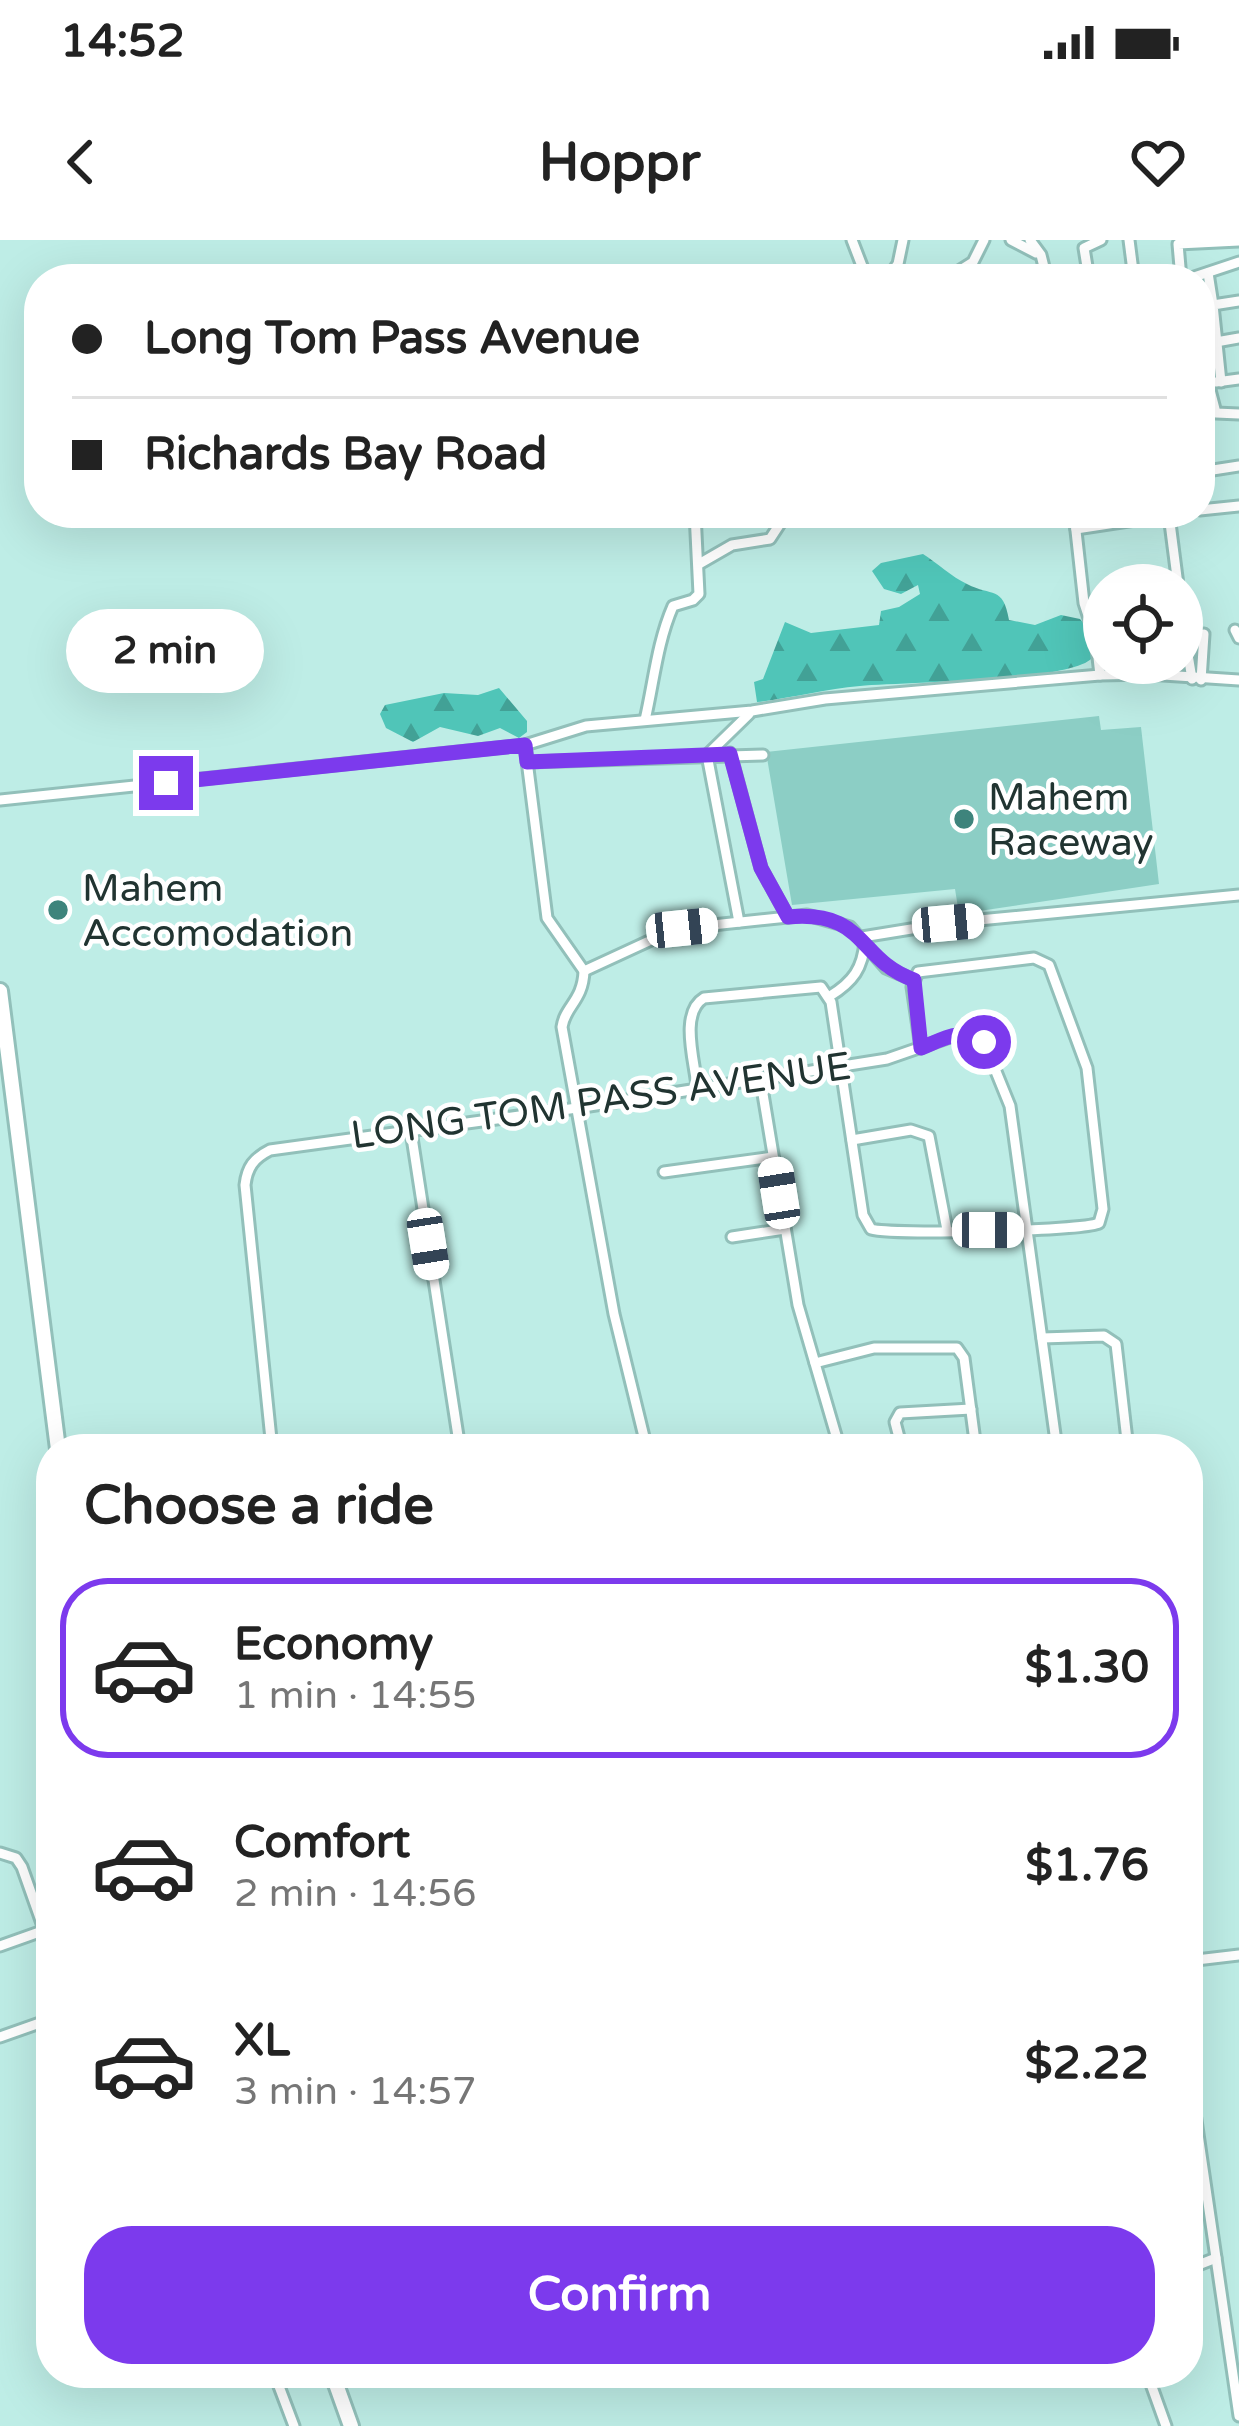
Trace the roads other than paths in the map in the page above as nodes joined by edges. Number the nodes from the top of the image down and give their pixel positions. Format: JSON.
{"nodes":[{"id":1,"x":984,"y":240,"type":"edge"},
{"id":2,"x":1011,"y":240,"type":"edge"},
{"id":3,"x":1030,"y":240,"type":"edge"},
{"id":4,"x":1101,"y":240,"type":"edge"},
{"id":5,"x":1239,"y":241,"type":"edge"},
{"id":6,"x":1178,"y":242,"type":"edge"},
{"id":7,"x":1041,"y":255,"type":"junction"},
{"id":8,"x":976,"y":256,"type":"junction"},
{"id":9,"x":964,"y":264,"type":"edge"},
{"id":10,"x":966,"y":264,"type":"edge"},
{"id":11,"x":1043,"y":264,"type":"edge"},
{"id":12,"x":1087,"y":264,"type":"edge"},
{"id":13,"x":1215,"y":330,"type":"edge"},
{"id":14,"x":1239,"y":338,"type":"edge"},
{"id":15,"x":1216,"y":342,"type":"junction"},
{"id":16,"x":1239,"y":379,"type":"edge"},
{"id":17,"x":1220,"y":382,"type":"junction"},
{"id":18,"x":1215,"y":383,"type":"edge"},
{"id":19,"x":695,"y":528,"type":"edge"},
{"id":20,"x":777,"y":528,"type":"edge"},
{"id":21,"x":1079,"y":528,"type":"edge"},
{"id":22,"x":1176,"y":528,"type":"edge"},
{"id":23,"x":1076,"y":529,"type":"joint"},
{"id":24,"x":699,"y":564,"type":"junction"},
{"id":25,"x":1177,"y":564,"type":"edge"},
{"id":26,"x":1083,"y":594,"type":"edge"},
{"id":27,"x":1204,"y":634,"type":"dead end"},
{"id":28,"x":1203,"y":640,"type":"edge"},
{"id":29,"x":1083,"y":676,"type":"edge"},
{"id":30,"x":1203,"y":679,"type":"edge"},
{"id":31,"x":1239,"y":680,"type":"edge"},
{"id":32,"x":752,"y":711,"type":"junction"},
{"id":33,"x":645,"y":720,"type":"junction"},
{"id":34,"x":525,"y":745,"type":"junction"},
{"id":35,"x":730,"y":754,"type":"junction"},
{"id":36,"x":707,"y":755,"type":"junction"},
{"id":37,"x":763,"y":755,"type":"dead end"},
{"id":38,"x":527,"y":762,"type":"junction"},
{"id":39,"x":0,"y":800,"type":"edge"},
{"id":40,"x":1239,"y":895,"type":"edge"},
{"id":41,"x":788,"y":917,"type":"junction"},
{"id":42,"x":739,"y":922,"type":"junction"},
{"id":43,"x":864,"y":939,"type":"junction"},
{"id":44,"x":886,"y":968,"type":"junction"},
{"id":45,"x":584,"y":970,"type":"junction"},
{"id":46,"x":857,"y":974,"type":"junction"},
{"id":47,"x":914,"y":980,"type":"junction"},
{"id":48,"x":0,"y":991,"type":"edge"},
{"id":49,"x":830,"y":996,"type":"junction"},
{"id":50,"x":0,"y":1044,"type":"edge"},
{"id":51,"x":921,"y":1048,"type":"junction"},
{"id":52,"x":841,"y":1066,"type":"junction"},
{"id":53,"x":760,"y":1076,"type":"junction"},
{"id":54,"x":697,"y":1088,"type":"junction"},
{"id":55,"x":578,"y":1108,"type":"junction"},
{"id":56,"x":411,"y":1131,"type":"junction"},
{"id":57,"x":852,"y":1140,"type":"junction"},
{"id":58,"x":773,"y":1156,"type":"junction"},
{"id":59,"x":664,"y":1172,"type":"dead end"},
{"id":60,"x":784,"y":1229,"type":"junction"},
{"id":61,"x":947,"y":1230,"type":"junction"},
{"id":62,"x":1028,"y":1230,"type":"junction"},
{"id":63,"x":733,"y":1237,"type":"dead end"},
{"id":64,"x":1042,"y":1338,"type":"junction"},
{"id":65,"x":815,"y":1363,"type":"junction"},
{"id":66,"x":971,"y":1408,"type":"junction"},
{"id":67,"x":53,"y":1434,"type":"edge"},
{"id":68,"x":53,"y":1434,"type":"edge"},
{"id":69,"x":270,"y":1434,"type":"edge"},
{"id":70,"x":458,"y":1434,"type":"edge"},
{"id":71,"x":643,"y":1434,"type":"edge"},
{"id":72,"x":836,"y":1434,"type":"edge"},
{"id":73,"x":898,"y":1434,"type":"edge"},
{"id":74,"x":974,"y":1434,"type":"edge"},
{"id":75,"x":1055,"y":1434,"type":"edge"},
{"id":76,"x":1126,"y":1434,"type":"edge"},
{"id":77,"x":0,"y":1853,"type":"edge"},
{"id":78,"x":36,"y":1905,"type":"edge"},
{"id":79,"x":36,"y":1933,"type":"edge"},
{"id":80,"x":0,"y":1946,"type":"edge"},
{"id":81,"x":1239,"y":1955,"type":"edge"},
{"id":82,"x":1203,"y":1959,"type":"edge"},
{"id":83,"x":36,"y":2024,"type":"edge"},
{"id":84,"x":0,"y":2037,"type":"edge"},
{"id":85,"x":1203,"y":2173,"type":"edge"},
{"id":86,"x":1216,"y":2258,"type":"junction"},
{"id":87,"x":1203,"y":2263,"type":"edge"},
{"id":88,"x":280,"y":2388,"type":"edge"},
{"id":89,"x":339,"y":2388,"type":"edge"},
{"id":90,"x":346,"y":2388,"type":"edge"},
{"id":91,"x":1153,"y":2388,"type":"edge"},
{"id":92,"x":1239,"y":2416,"type":"edge"},
{"id":93,"x":294,"y":2426,"type":"edge"},
{"id":94,"x":356,"y":2426,"type":"edge"},
{"id":95,"x":1166,"y":2426,"type":"edge"}],
"edges":[{"from":1,"to":8,"type":"street"},
{"from":2,"to":7,"type":"street"},
{"from":3,"to":7,"type":"street"},
{"from":4,"to":12,"type":"street"},
{"from":5,"to":6,"type":"street"},
{"from":7,"to":11,"type":"street"},
{"from":8,"to":9,"type":"street"},
{"from":8,"to":10,"type":"street"},
{"from":13,"to":15,"type":"street"},
{"from":14,"to":15,"type":"street"},
{"from":15,"to":17,"type":"street"},
{"from":16,"to":17,"type":"street"},
{"from":17,"to":18,"type":"street"},
{"from":19,"to":24,"type":"street"},
{"from":20,"to":24,"type":"street"},
{"from":21,"to":23,"type":"street"},
{"from":22,"to":25,"type":"street"},
{"from":23,"to":26,"type":"street"},
{"from":24,"to":33,"type":"street"},
{"from":27,"to":28,"type":"street"},
{"from":29,"to":32,"type":"street"},
{"from":30,"to":31,"type":"street"},
{"from":32,"to":33,"type":"street"},
{"from":32,"to":36,"type":"street"},
{"from":33,"to":34,"type":"street"},
{"from":34,"to":38,"type":"street"},
{"from":34,"to":39,"type":"street"},
{"from":35,"to":36,"type":"street"},
{"from":35,"to":37,"type":"street"},
{"from":35,"to":41,"type":"street"},
{"from":36,"to":38,"type":"street"},
{"from":36,"to":42,"type":"street"},
{"from":38,"to":45,"type":"street"},
{"from":40,"to":43,"type":"street"},
{"from":41,"to":42,"type":"street"},
{"from":41,"to":43,"type":"street"},
{"from":42,"to":45,"type":"street"},
{"from":43,"to":44,"type":"street"},
{"from":43,"to":46,"type":"street"},
{"from":44,"to":46,"type":"street"},
{"from":44,"to":47,"type":"street"},
{"from":45,"to":55,"type":"street"},
{"from":46,"to":49,"type":"street"},
{"from":47,"to":51,"type":"street"},
{"from":47,"to":62,"type":"street"},
{"from":48,"to":67,"type":"main road"},
{"from":49,"to":52,"type":"street"},
{"from":49,"to":54,"type":"street"},
{"from":50,"to":68,"type":"main road"},
{"from":51,"to":52,"type":"street","name":"LONG TOM PASS AVENUE"},
{"from":51,"to":62,"type":"street","name":"LONG TOM PASS AVENUE"},
{"from":52,"to":53,"type":"street","name":"LONG TOM PASS AVENUE"},
{"from":52,"to":57,"type":"street"},
{"from":53,"to":54,"type":"street","name":"LONG TOM PASS AVENUE"},
{"from":53,"to":58,"type":"street"},
{"from":54,"to":55,"type":"street","name":"LONG TOM PASS AVENUE"},
{"from":55,"to":56,"type":"street","name":"LONG TOM PASS AVENUE"},
{"from":55,"to":71,"type":"street"},
{"from":56,"to":69,"type":"street","name":"LONG TOM PASS AVENUE"},
{"from":56,"to":70,"type":"street"},
{"from":57,"to":61,"type":"street"},
{"from":57,"to":61,"type":"street"},
{"from":58,"to":59,"type":"street"},
{"from":58,"to":60,"type":"street"},
{"from":60,"to":63,"type":"street"},
{"from":60,"to":65,"type":"street"},
{"from":61,"to":62,"type":"street"},
{"from":62,"to":64,"type":"street"},
{"from":64,"to":75,"type":"street"},
{"from":64,"to":76,"type":"street"},
{"from":65,"to":66,"type":"street"},
{"from":65,"to":72,"type":"street"},
{"from":66,"to":73,"type":"street"},
{"from":66,"to":74,"type":"street"},
{"from":77,"to":78,"type":"street"},
{"from":79,"to":80,"type":"street"},
{"from":81,"to":82,"type":"street"},
{"from":83,"to":84,"type":"street"},
{"from":85,"to":86,"type":"street"},
{"from":86,"to":87,"type":"street"},
{"from":86,"to":92,"type":"street"},
{"from":88,"to":93,"type":"street"},
{"from":89,"to":94,"type":"main road"},
{"from":90,"to":94,"type":"main road"},
{"from":91,"to":95,"type":"street"}]}
